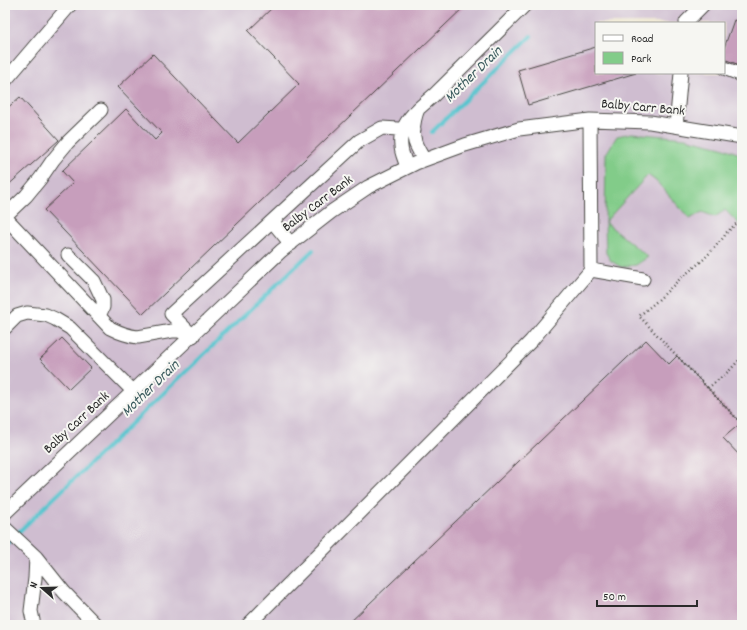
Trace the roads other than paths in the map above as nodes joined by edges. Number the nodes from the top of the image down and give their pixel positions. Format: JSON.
{"nodes":[{"id":1,"x":70,"y":5,"type":"edge"},
{"id":2,"x":525,"y":5,"type":"edge"},
{"id":3,"x":703,"y":5,"type":"edge"},
{"id":4,"x":686,"y":22,"type":"edge"},
{"id":5,"x":725,"y":68,"type":"edge"},
{"id":6,"x":681,"y":74,"type":"edge"},
{"id":7,"x":742,"y":74,"type":"edge"},
{"id":8,"x":5,"y":81,"type":"edge"},
{"id":9,"x":102,"y":110,"type":"dead end"},
{"id":10,"x":590,"y":120,"type":"junction"},
{"id":11,"x":676,"y":126,"type":"junction"},
{"id":12,"x":408,"y":130,"type":"junction"},
{"id":13,"x":742,"y":137,"type":"edge"},
{"id":14,"x":424,"y":160,"type":"junction"},
{"id":15,"x":407,"y":167,"type":"junction"},
{"id":16,"x":5,"y":216,"type":"edge"},
{"id":17,"x":272,"y":221,"type":"junction"},
{"id":18,"x":291,"y":244,"type":"junction"},
{"id":19,"x":68,"y":255,"type":"dead end"},
{"id":20,"x":591,"y":270,"type":"junction"},
{"id":21,"x":643,"y":279,"type":"dead end"},
{"id":22,"x":99,"y":316,"type":"junction"},
{"id":23,"x":5,"y":328,"type":"edge"},
{"id":24,"x":193,"y":336,"type":"junction"},
{"id":25,"x":134,"y":392,"type":"junction"},
{"id":26,"x":5,"y":513,"type":"edge"},
{"id":27,"x":5,"y":528,"type":"edge"},
{"id":28,"x":36,"y":557,"type":"junction"},
{"id":29,"x":34,"y":625,"type":"edge"},
{"id":30,"x":96,"y":625,"type":"edge"},
{"id":31,"x":248,"y":625,"type":"edge"}],
"edges":[{"from":1,"to":8,"type":"street"},
{"from":2,"to":12,"type":"street"},
{"from":3,"to":4,"type":"street"},
{"from":5,"to":7,"type":"street"},
{"from":6,"to":11,"type":"street"},
{"from":9,"to":16,"type":"street"},
{"from":10,"to":11,"type":"street","name":"Balby Carr Bank"},
{"from":10,"to":14,"type":"street","name":"Balby Carr Bank"},
{"from":10,"to":20,"type":"street"},
{"from":11,"to":13,"type":"street","name":"Balby Carr Bank"},
{"from":12,"to":14,"type":"street"},
{"from":12,"to":15,"type":"street"},
{"from":12,"to":17,"type":"street"},
{"from":14,"to":15,"type":"street","name":"Balby Carr Bank"},
{"from":15,"to":18,"type":"street","name":"Balby Carr Bank"},
{"from":16,"to":22,"type":"street"},
{"from":17,"to":18,"type":"street"},
{"from":17,"to":24,"type":"street"},
{"from":18,"to":24,"type":"street","name":"Balby Carr Bank"},
{"from":19,"to":22,"type":"street"},
{"from":20,"to":21,"type":"street"},
{"from":20,"to":31,"type":"street"},
{"from":22,"to":24,"type":"street"},
{"from":23,"to":25,"type":"street"},
{"from":24,"to":25,"type":"street","name":"Balby Carr Bank"},
{"from":25,"to":26,"type":"street","name":"Balby Carr Bank"},
{"from":27,"to":28,"type":"street"},
{"from":28,"to":29,"type":"street"},
{"from":28,"to":30,"type":"street"}]}
